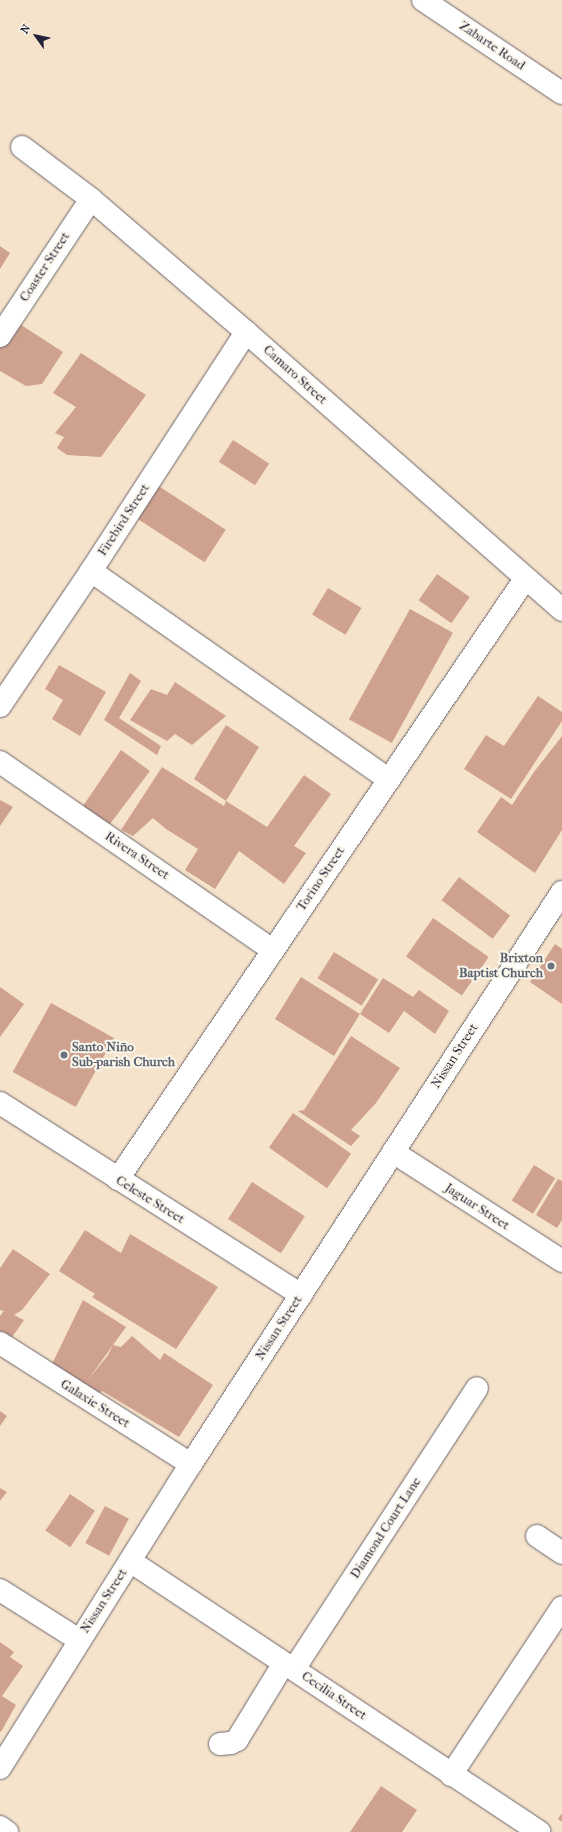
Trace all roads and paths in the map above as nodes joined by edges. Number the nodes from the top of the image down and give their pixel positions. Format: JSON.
{"nodes":[{"id":1,"x":423,"y":0,"type":"edge"},
{"id":2,"x":562,"y":93,"type":"edge"},
{"id":3,"x":22,"y":147,"type":"dead end"},
{"id":4,"x":91,"y":199,"type":"junction"},
{"id":5,"x":246,"y":332,"type":"junction"},
{"id":6,"x":0,"y":336,"type":"edge"},
{"id":7,"x":91,"y":571,"type":"junction"},
{"id":8,"x":525,"y":579,"type":"junction"},
{"id":9,"x":562,"y":610,"type":"edge"},
{"id":10,"x":0,"y":706,"type":"edge"},
{"id":11,"x":0,"y":762,"type":"edge"},
{"id":12,"x":389,"y":780,"type":"junction"},
{"id":13,"x":562,"y":892,"type":"edge"},
{"id":14,"x":273,"y":950,"type":"junction"},
{"id":15,"x":0,"y":1104,"type":"edge"},
{"id":16,"x":393,"y":1152,"type":"junction"},
{"id":17,"x":118,"y":1179,"type":"junction"},
{"id":18,"x":562,"y":1261,"type":"edge"},
{"id":19,"x":301,"y":1295,"type":"junction"},
{"id":20,"x":0,"y":1344,"type":"edge"},
{"id":21,"x":477,"y":1388,"type":"dead end"},
{"id":22,"x":190,"y":1464,"type":"junction"},
{"id":23,"x":537,"y":1536,"type":"dead end"},
{"id":24,"x":562,"y":1552,"type":"edge"},
{"id":25,"x":130,"y":1561,"type":"junction"},
{"id":26,"x":0,"y":1590,"type":"edge"},
{"id":27,"x":562,"y":1607,"type":"edge"},
{"id":28,"x":79,"y":1640,"type":"junction"},
{"id":29,"x":289,"y":1666,"type":"junction"},
{"id":30,"x":220,"y":1744,"type":"dead end"},
{"id":31,"x":0,"y":1768,"type":"edge"},
{"id":32,"x":451,"y":1775,"type":"junction"},
{"id":33,"x":0,"y":1827,"type":"edge"},
{"id":34,"x":7,"y":1832,"type":"edge"},
{"id":35,"x":539,"y":1832,"type":"edge"}],
"edges":[{"from":1,"to":2,"type":"street","name":"Zabarte Road"},
{"from":3,"to":4,"type":"street","name":"Camaro Street"},
{"from":4,"to":5,"type":"street","name":"Camaro Street"},
{"from":4,"to":6,"type":"street","name":"Coaster Street"},
{"from":5,"to":7,"type":"street","name":"Firebird Street"},
{"from":5,"to":8,"type":"street","name":"Camaro Street"},
{"from":7,"to":10,"type":"street","name":"Firebird Street"},
{"from":7,"to":12,"type":"street"},
{"from":8,"to":9,"type":"street","name":"Camaro Street"},
{"from":8,"to":12,"type":"street","name":"Torino Street"},
{"from":11,"to":14,"type":"street","name":"Rivera Street"},
{"from":12,"to":14,"type":"street","name":"Torino Street"},
{"from":13,"to":16,"type":"street","name":"Nissan Street"},
{"from":14,"to":17,"type":"street","name":"Torino Street"},
{"from":15,"to":17,"type":"street","name":"Celeste Street"},
{"from":16,"to":18,"type":"street","name":"Jaguar Street"},
{"from":16,"to":19,"type":"street","name":"Nissan Street"},
{"from":17,"to":19,"type":"street","name":"Celeste Street"},
{"from":19,"to":22,"type":"street","name":"Nissan Street"},
{"from":20,"to":22,"type":"street","name":"Galaxie Street"},
{"from":21,"to":29,"type":"street","name":"Diamond Court Lane"},
{"from":22,"to":25,"type":"street","name":"Nissan Street"},
{"from":23,"to":24,"type":"street"},
{"from":25,"to":28,"type":"street","name":"Nissan Street"},
{"from":25,"to":29,"type":"street","name":"Cecilia Street"},
{"from":26,"to":28,"type":"street"},
{"from":27,"to":32,"type":"street"},
{"from":28,"to":31,"type":"street","name":"Nissan Street"},
{"from":29,"to":30,"type":"street","name":"Diamond Court Lane"},
{"from":29,"to":32,"type":"street","name":"Cecilia Street"},
{"from":32,"to":35,"type":"street","name":"Cecilia Street"},
{"from":33,"to":34,"type":"street"}]}
